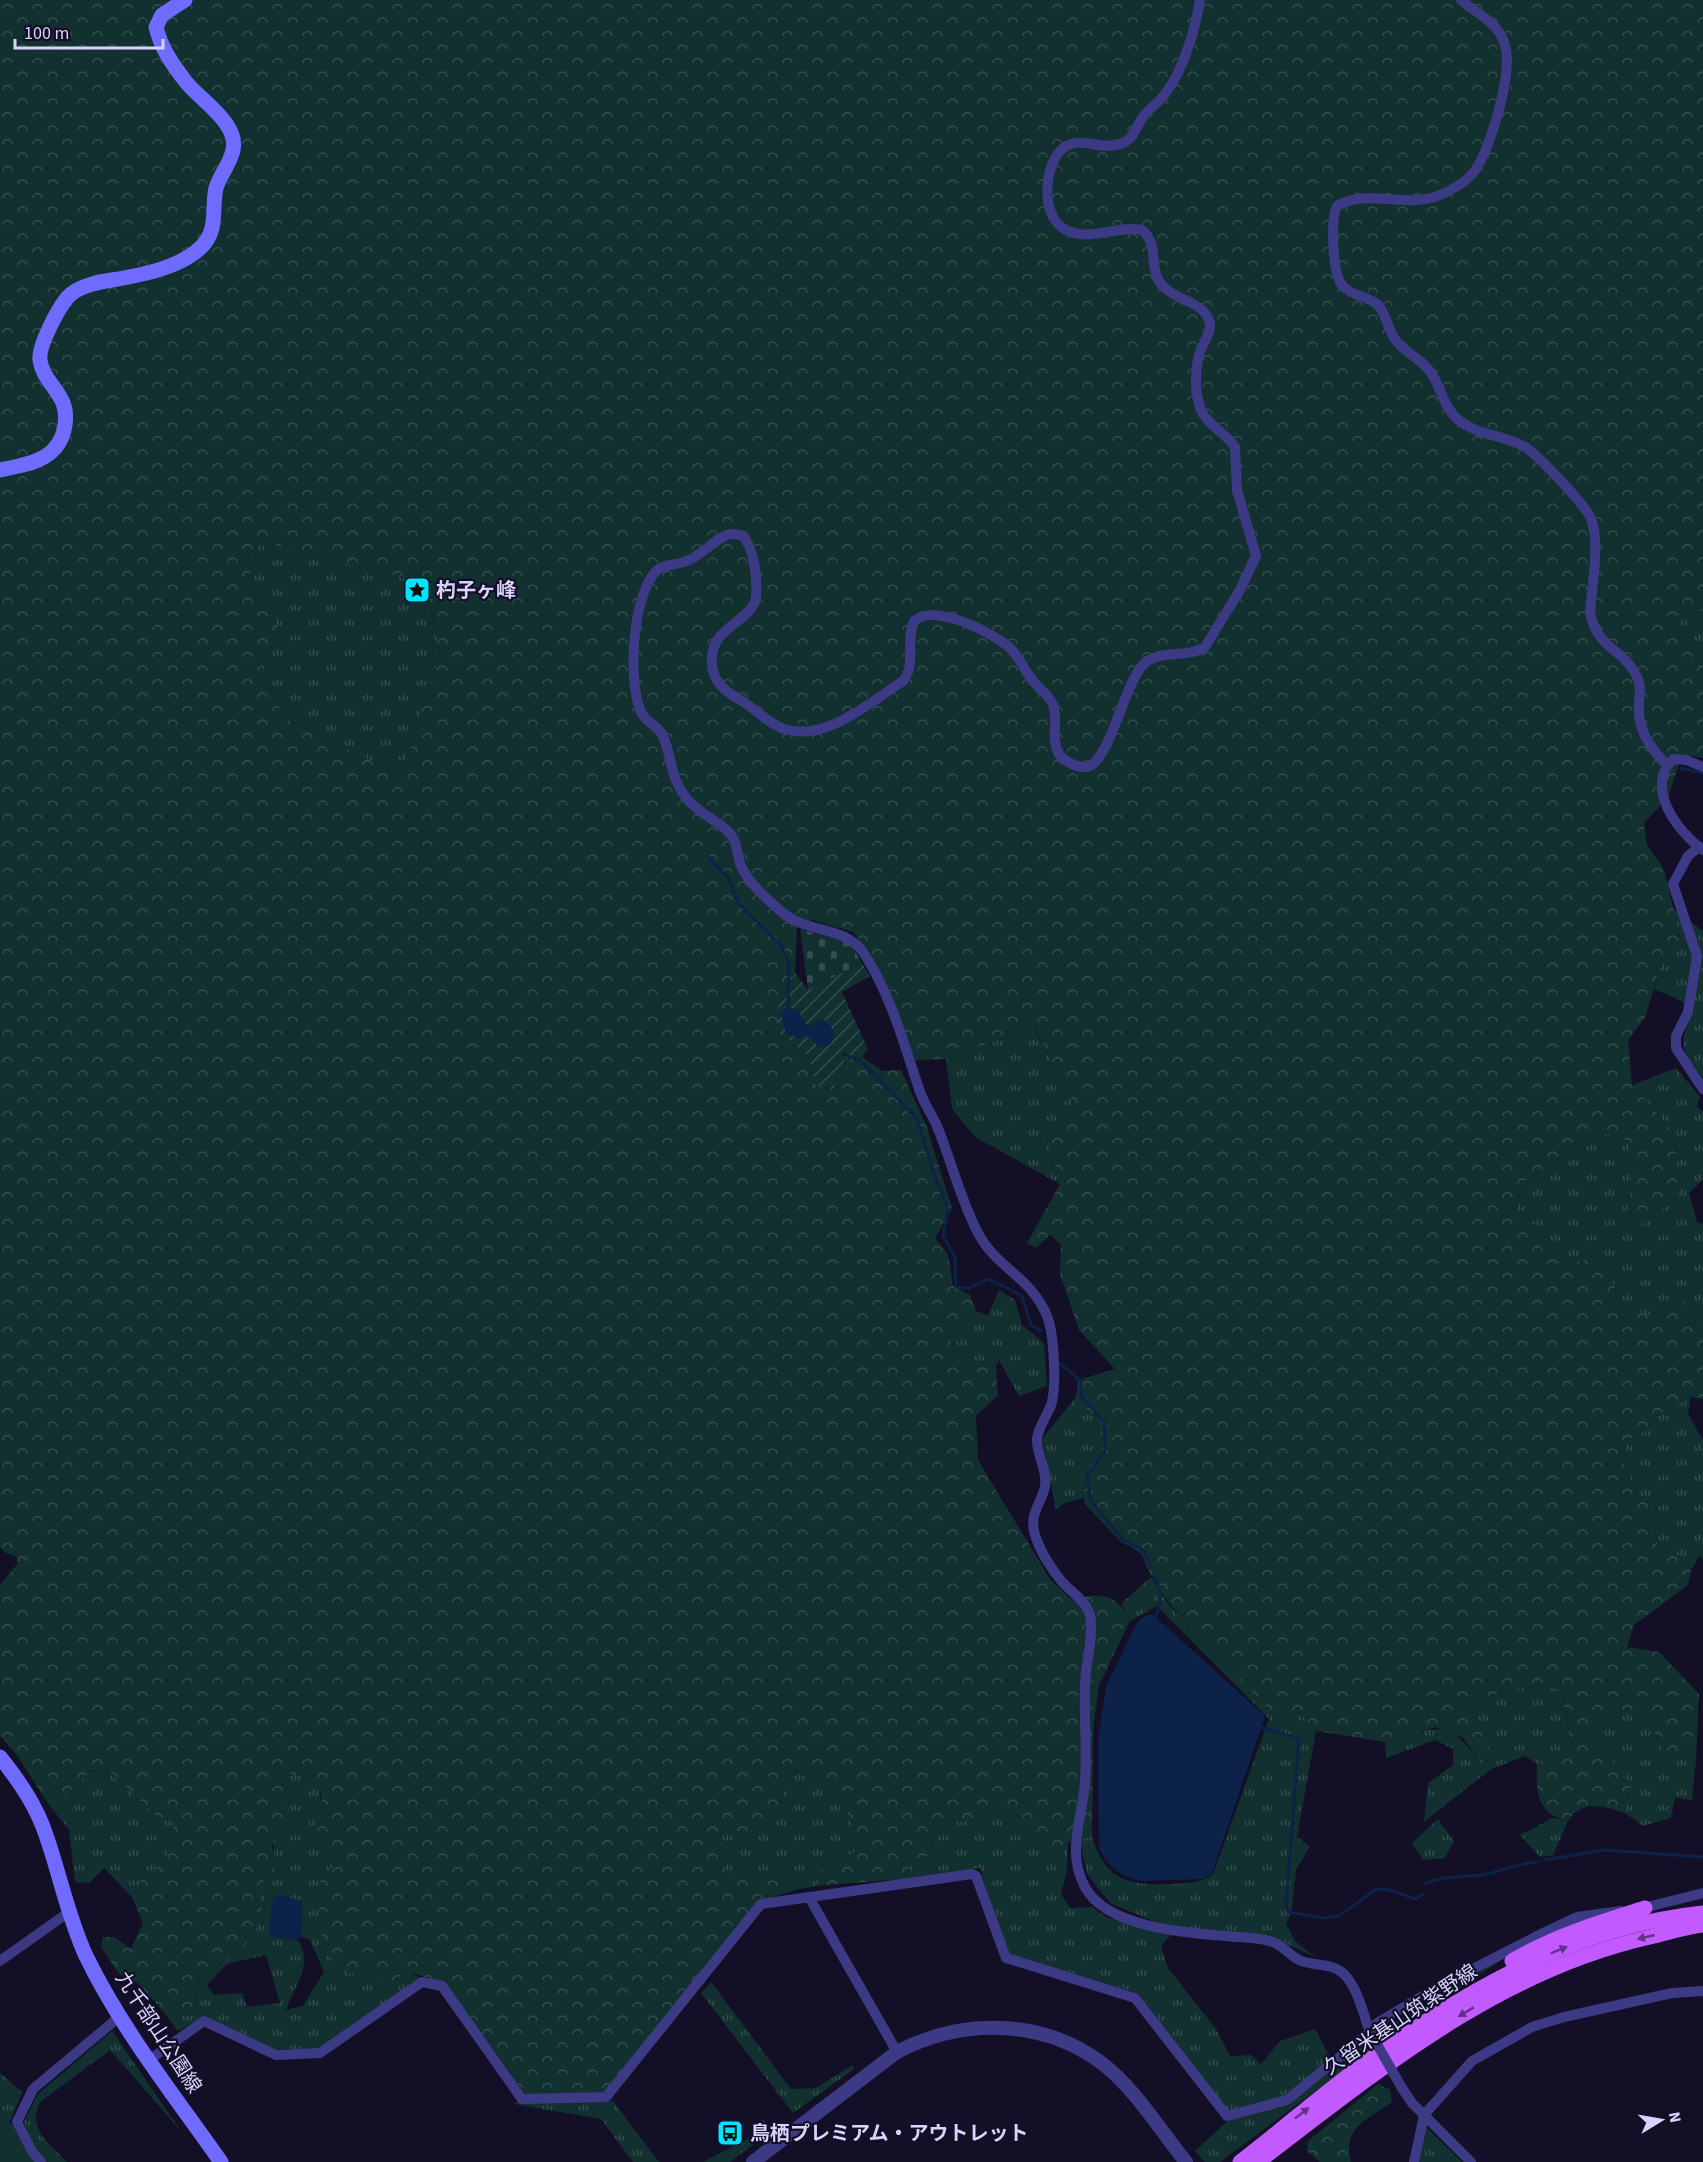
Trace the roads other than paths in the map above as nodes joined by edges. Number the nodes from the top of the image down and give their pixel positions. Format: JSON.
{"nodes":[{"id":1,"x":185,"y":0,"type":"edge"},
{"id":2,"x":1200,"y":0,"type":"edge"},
{"id":3,"x":1461,"y":0,"type":"edge"},
{"id":4,"x":0,"y":470,"type":"edge"},
{"id":5,"x":1667,"y":765,"type":"junction"},
{"id":6,"x":1703,"y":767,"type":"edge"},
{"id":7,"x":1701,"y":848,"type":"edge"},
{"id":8,"x":1703,"y":1089,"type":"edge"},
{"id":9,"x":0,"y":1757,"type":"edge"},
{"id":10,"x":1703,"y":1893,"type":"edge"},
{"id":11,"x":810,"y":1899,"type":"junction"},
{"id":12,"x":1645,"y":1908,"type":"junction"},
{"id":13,"x":69,"y":1912,"type":"junction"},
{"id":14,"x":1703,"y":1913,"type":"edge"},
{"id":15,"x":1703,"y":1925,"type":"edge"},
{"id":16,"x":0,"y":1961,"type":"edge"},
{"id":17,"x":1703,"y":1991,"type":"edge"},
{"id":18,"x":1467,"y":1996,"type":"junction"},
{"id":19,"x":119,"y":2017,"type":"junction"},
{"id":20,"x":1370,"y":2032,"type":"junction"},
{"id":21,"x":897,"y":2052,"type":"junction"},
{"id":22,"x":149,"y":2060,"type":"junction"},
{"id":23,"x":1424,"y":2115,"type":"junction"},
{"id":24,"x":41,"y":2162,"type":"edge"},
{"id":25,"x":221,"y":2162,"type":"edge"},
{"id":26,"x":753,"y":2162,"type":"edge"},
{"id":27,"x":1185,"y":2162,"type":"edge"},
{"id":28,"x":1239,"y":2162,"type":"edge"},
{"id":29,"x":1258,"y":2162,"type":"edge"},
{"id":30,"x":1414,"y":2162,"type":"edge"},
{"id":31,"x":1471,"y":2162,"type":"edge"}],
"edges":[{"from":1,"to":4,"type":"main road"},
{"from":2,"to":20,"type":"street"},
{"from":3,"to":5,"type":"street"},
{"from":5,"to":6,"type":"street"},
{"from":5,"to":7,"type":"street"},
{"from":7,"to":8,"type":"street"},
{"from":9,"to":13,"type":"main road","name":"九千部山公園線"},
{"from":10,"to":12,"type":"street"},
{"from":11,"to":20,"type":"street"},
{"from":11,"to":21,"type":"street"},
{"from":11,"to":22,"type":"street"},
{"from":12,"to":18,"type":"main road"},
{"from":12,"to":20,"type":"street"},
{"from":13,"to":16,"type":"street"},
{"from":13,"to":19,"type":"main road","name":"九千部山公園線"},
{"from":18,"to":14,"type":"main road","name":"久留米基山筑紫野線","one_way":true},
{"from":15,"to":29,"type":"main road","one_way":true},
{"from":17,"to":23,"type":"street"},
{"from":28,"to":18,"type":"main road","name":"久留米基山筑紫野線","one_way":true},
{"from":19,"to":22,"type":"main road","name":"九千部山公園線"},
{"from":19,"to":24,"type":"street"},
{"from":20,"to":23,"type":"street","bridge":true},
{"from":21,"to":26,"type":"street"},
{"from":21,"to":27,"type":"street"},
{"from":22,"to":25,"type":"main road","name":"九千部山公園線"},
{"from":23,"to":30,"type":"street"},
{"from":23,"to":31,"type":"street"}]}
